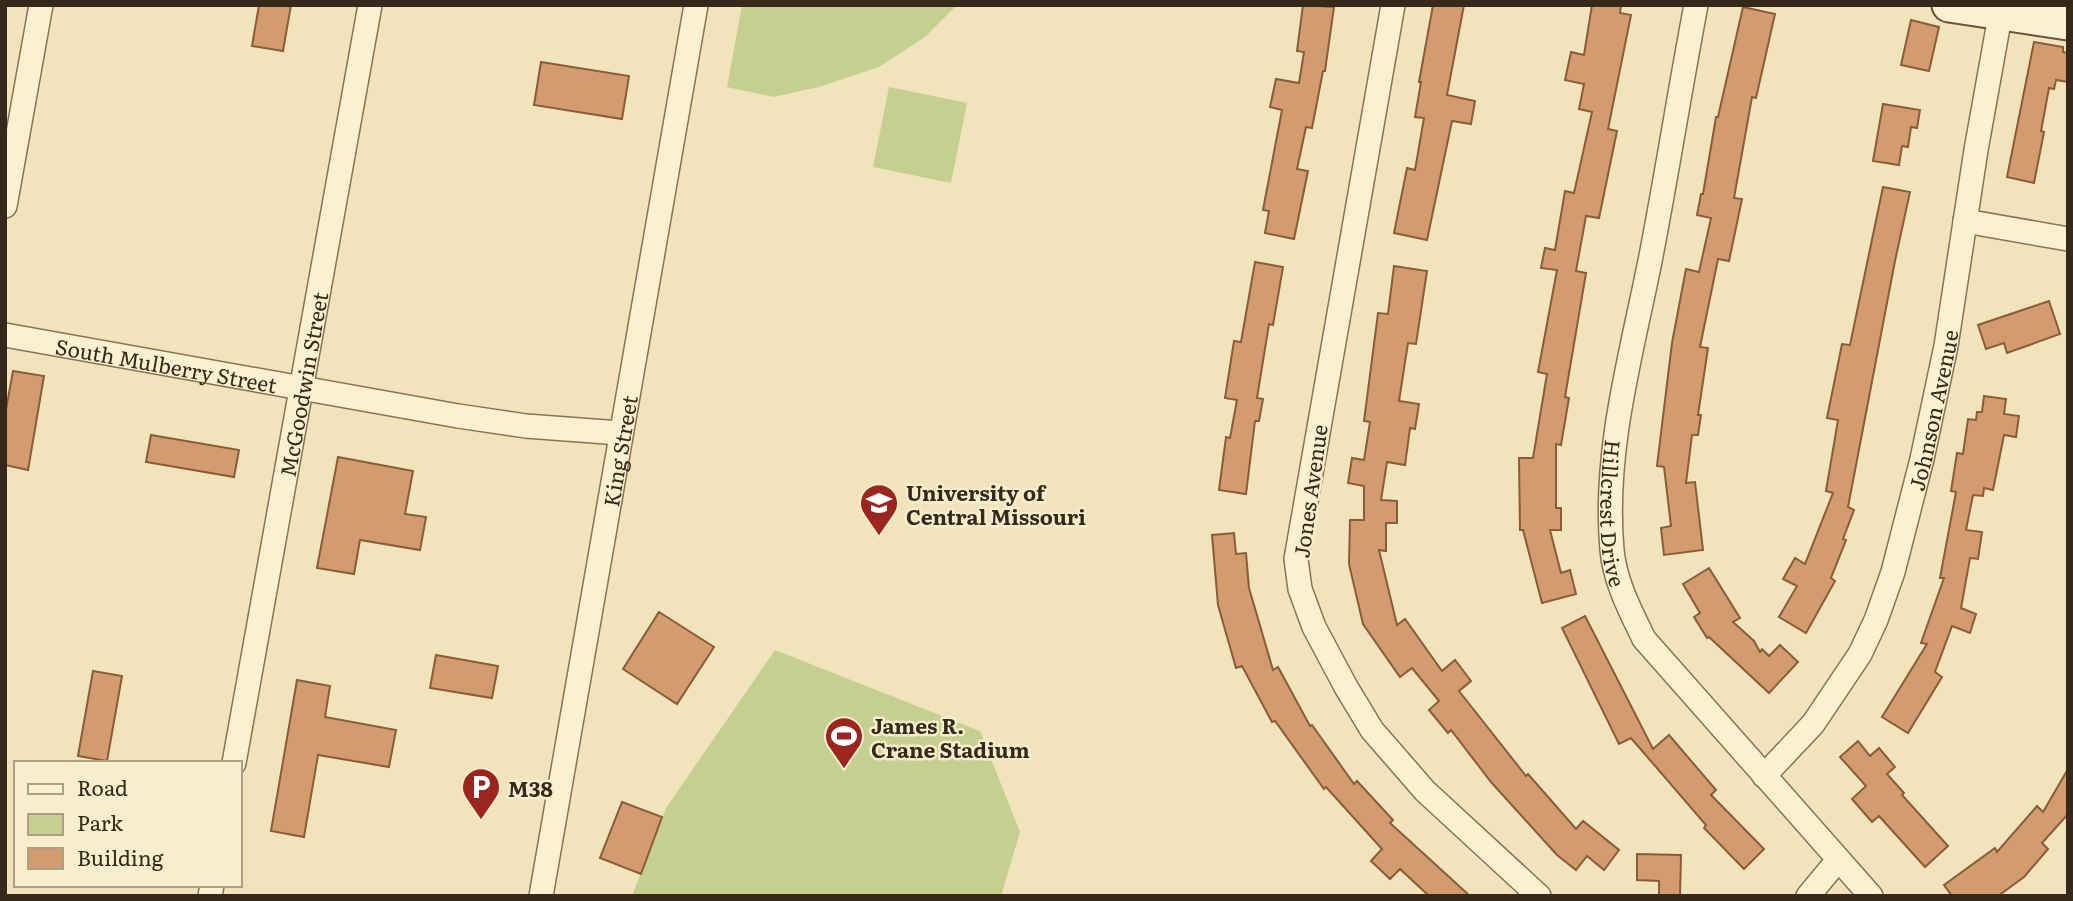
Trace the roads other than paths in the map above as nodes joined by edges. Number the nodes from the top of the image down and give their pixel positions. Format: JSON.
{"nodes":[{"id":1,"x":41,"y":5,"type":"edge"},
{"id":2,"x":370,"y":5,"type":"edge"},
{"id":3,"x":696,"y":5,"type":"edge"},
{"id":4,"x":1393,"y":5,"type":"edge"},
{"id":5,"x":1696,"y":5,"type":"edge"},
{"id":6,"x":1949,"y":5,"type":"edge"},
{"id":7,"x":2002,"y":9,"type":"edge"},
{"id":8,"x":2068,"y":23,"type":"edge"},
{"id":9,"x":5,"y":206,"type":"edge"},
{"id":10,"x":1965,"y":221,"type":"junction"},
{"id":11,"x":2068,"y":239,"type":"edge"},
{"id":12,"x":5,"y":335,"type":"edge"},
{"id":13,"x":303,"y":387,"type":"junction"},
{"id":14,"x":620,"y":433,"type":"junction"},
{"id":15,"x":234,"y":761,"type":"edge"},
{"id":16,"x":1765,"y":775,"type":"junction"},
{"id":17,"x":1838,"y":860,"type":"junction"},
{"id":18,"x":541,"y":896,"type":"edge"},
{"id":19,"x":1539,"y":896,"type":"edge"},
{"id":20,"x":1808,"y":896,"type":"edge"},
{"id":21,"x":1871,"y":896,"type":"edge"}],
"edges":[{"from":1,"to":9,"type":"street"},
{"from":2,"to":13,"type":"street","name":"McGoodwin Street"},
{"from":3,"to":14,"type":"street","name":"King Street"},
{"from":4,"to":19,"type":"street","name":"Jones Avenue"},
{"from":5,"to":16,"type":"street","name":"Hillcrest Drive"},
{"from":6,"to":7,"type":"street"},
{"from":7,"to":8,"type":"street"},
{"from":7,"to":10,"type":"street","name":"Johnson Avenue"},
{"from":10,"to":11,"type":"street"},
{"from":10,"to":16,"type":"street","name":"Johnson Avenue"},
{"from":12,"to":13,"type":"street","name":"South Mulberry Street"},
{"from":13,"to":14,"type":"street","name":"South Mulberry Street"},
{"from":13,"to":15,"type":"street","name":"McGoodwin Street"},
{"from":14,"to":18,"type":"street","name":"King Street"},
{"from":16,"to":17,"type":"street","name":"Hillcrest Drive"},
{"from":17,"to":20,"type":"street"},
{"from":17,"to":21,"type":"street","name":"Hillcrest Drive"}]}
